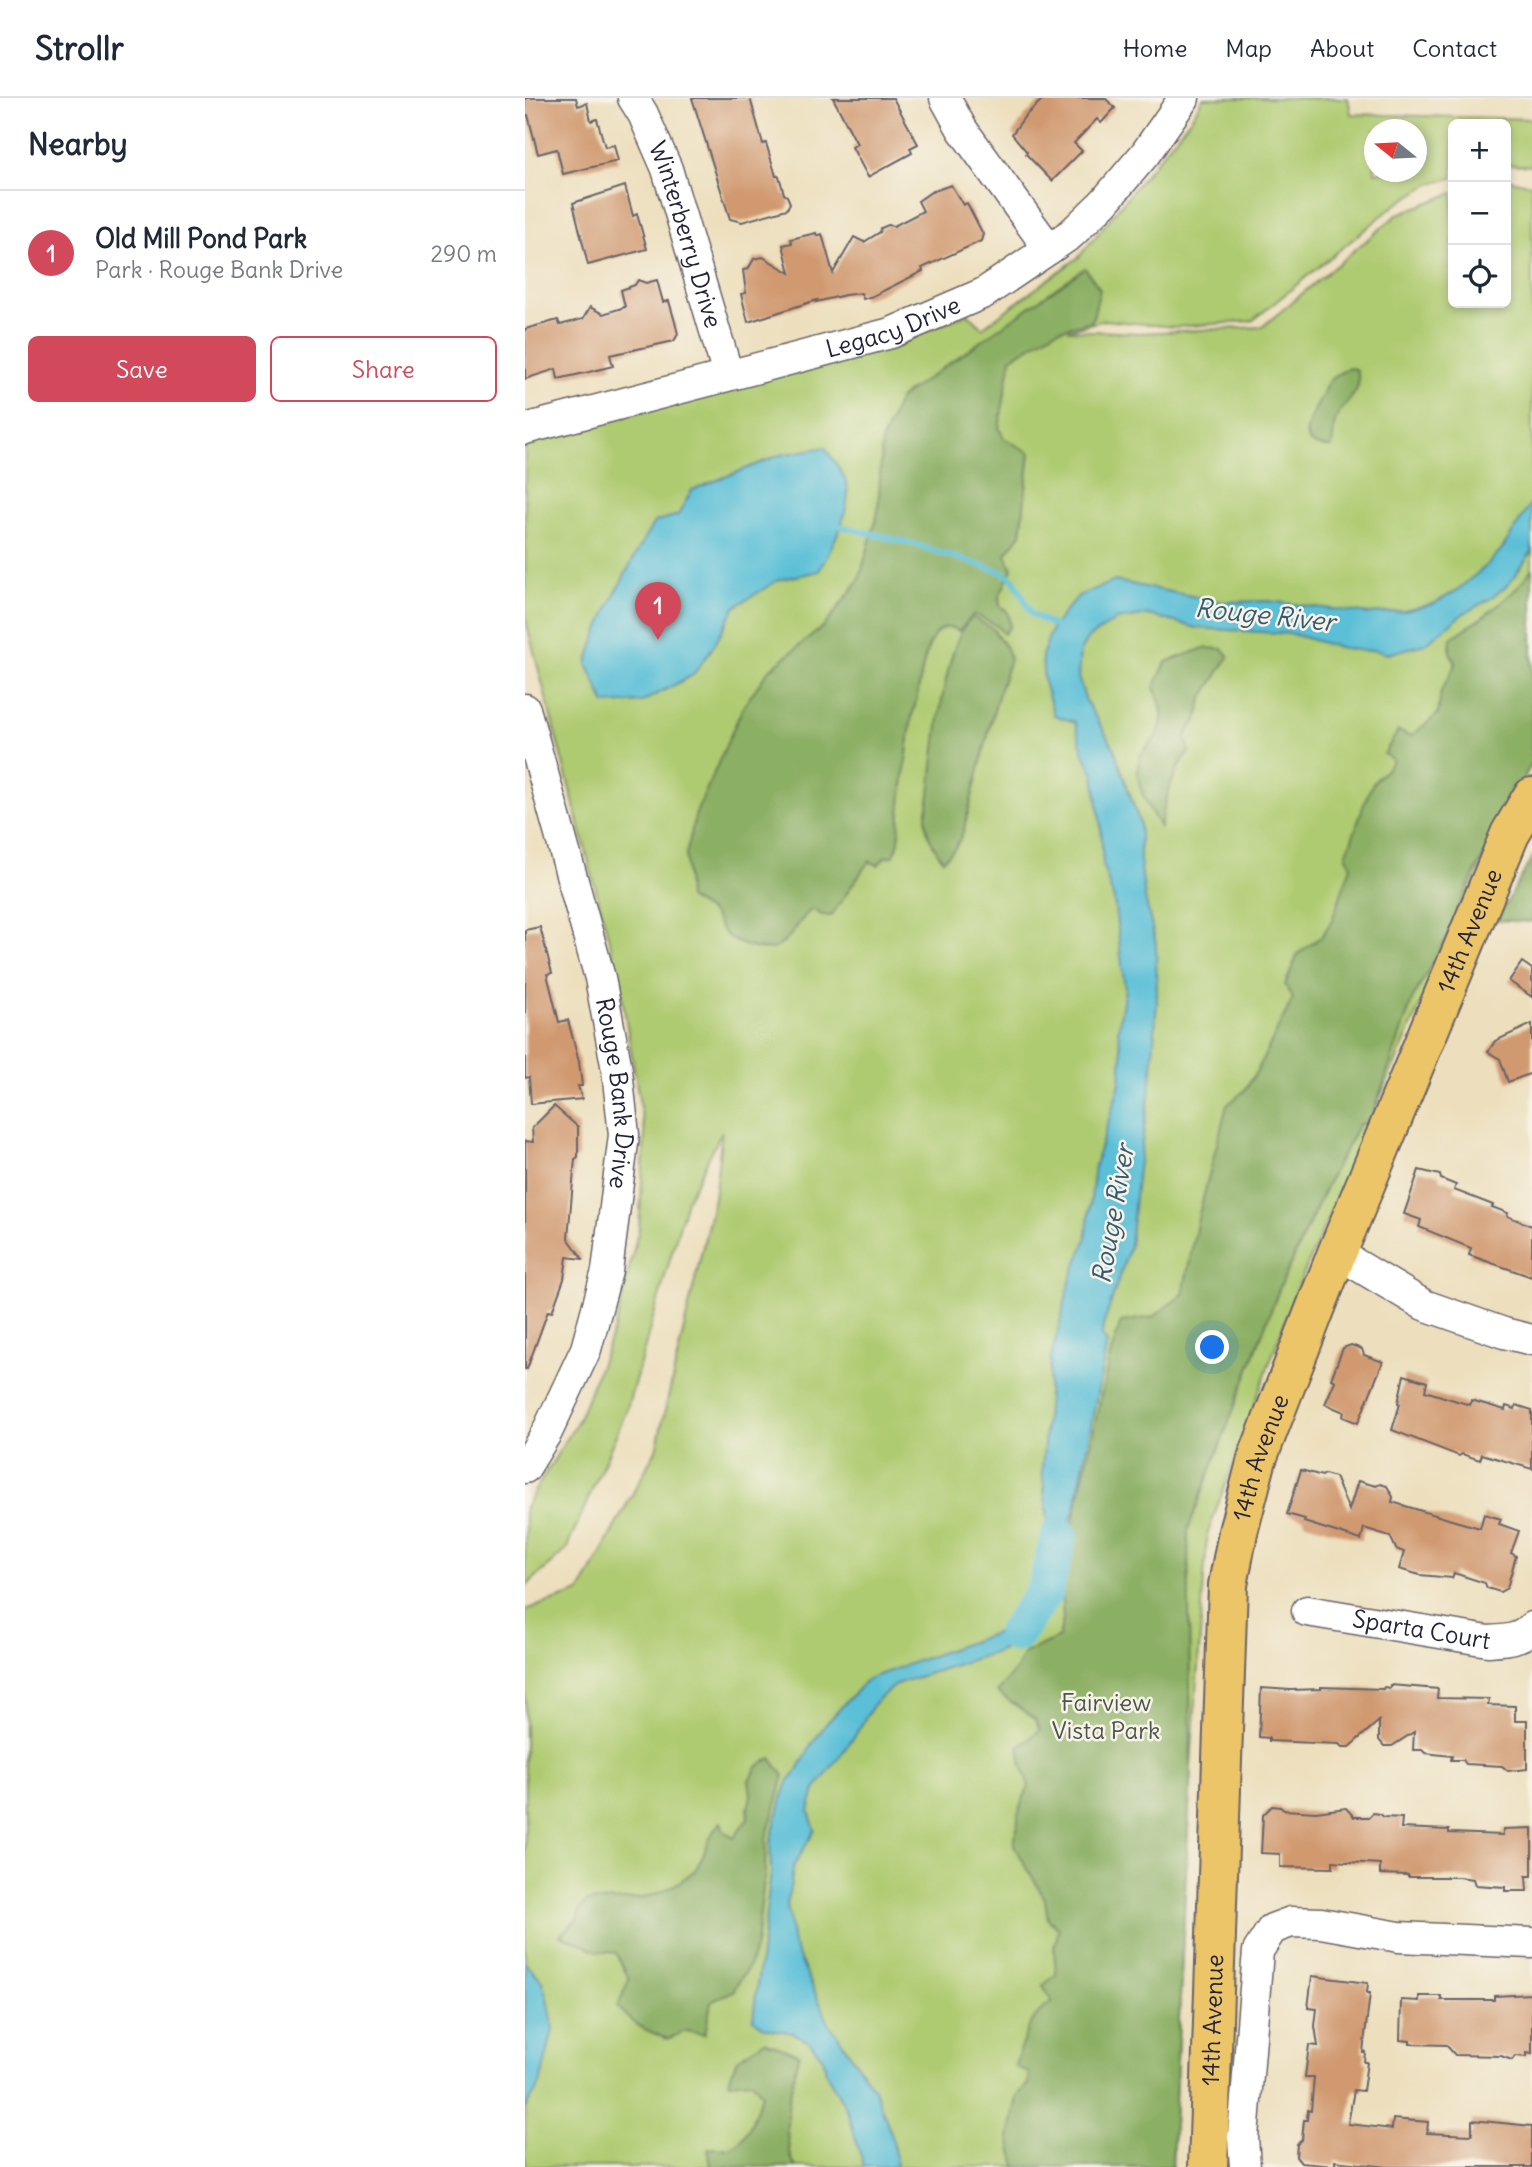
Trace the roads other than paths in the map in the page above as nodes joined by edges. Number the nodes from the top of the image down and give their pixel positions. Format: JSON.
{"nodes":[{"id":1,"x":633,"y":98,"type":"edge"},
{"id":2,"x":945,"y":98,"type":"edge"},
{"id":3,"x":1184,"y":98,"type":"edge"},
{"id":4,"x":1049,"y":249,"type":"junction"},
{"id":5,"x":727,"y":375,"type":"junction"},
{"id":6,"x":525,"y":429,"type":"edge"},
{"id":7,"x":525,"y":713,"type":"edge"},
{"id":8,"x":1532,"y":797,"type":"edge"},
{"id":9,"x":1337,"y":1253,"type":"junction"},
{"id":10,"x":1532,"y":1340,"type":"edge"},
{"id":11,"x":525,"y":1468,"type":"edge"},
{"id":12,"x":1307,"y":1611,"type":"dead end"},
{"id":13,"x":1532,"y":1627,"type":"edge"},
{"id":14,"x":1532,"y":1943,"type":"edge"},
{"id":15,"x":1209,"y":2167,"type":"edge"},
{"id":16,"x":1245,"y":2167,"type":"edge"}],
"edges":[{"from":1,"to":5,"type":"street","name":"Winterberry Drive"},
{"from":2,"to":4,"type":"street"},
{"from":3,"to":4,"type":"street","name":"Legacy Drive"},
{"from":4,"to":5,"type":"street","name":"Legacy Drive"},
{"from":5,"to":6,"type":"street","name":"Legacy Drive"},
{"from":7,"to":11,"type":"street","name":"Rouge Bank Drive"},
{"from":8,"to":9,"type":"main road","name":"14th Avenue"},
{"from":9,"to":10,"type":"street"},
{"from":9,"to":15,"type":"main road","name":"14th Avenue"},
{"from":12,"to":13,"type":"street","name":"Sparta Court"},
{"from":14,"to":16,"type":"street"}]}
